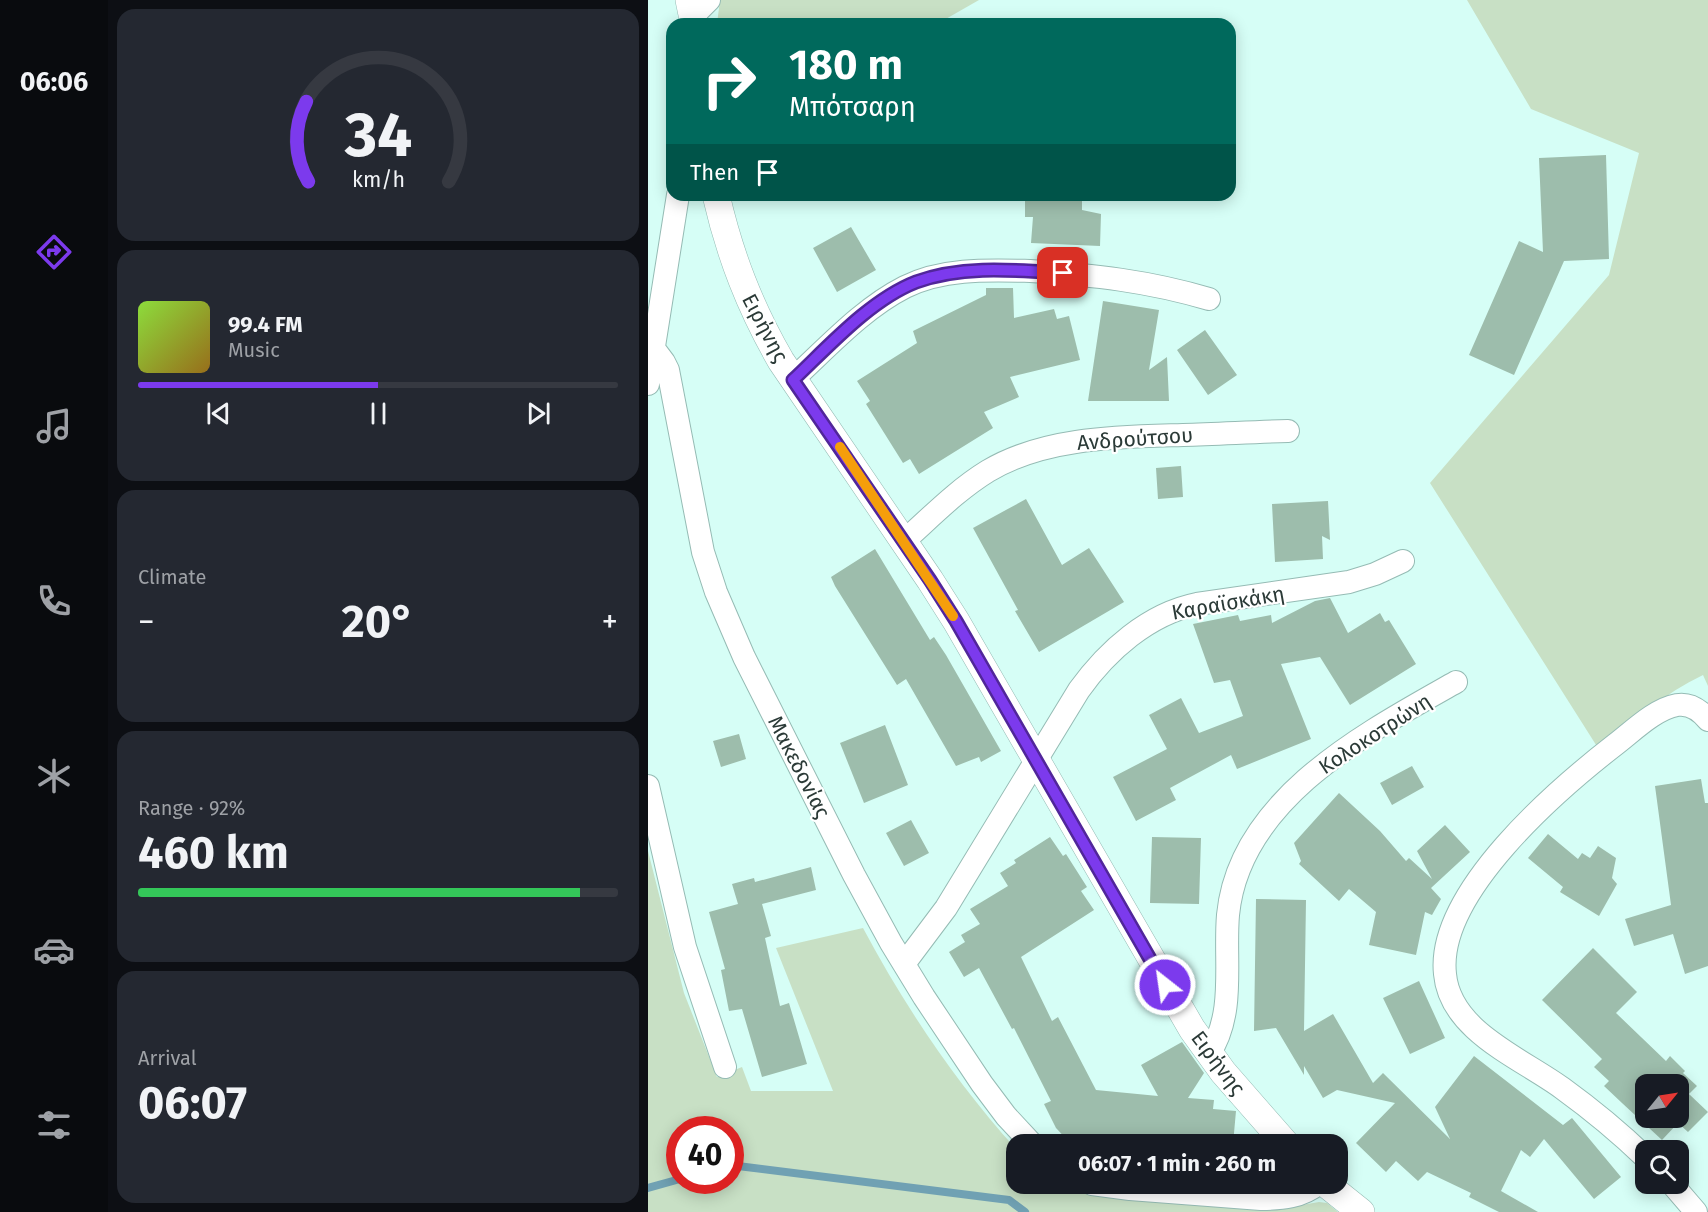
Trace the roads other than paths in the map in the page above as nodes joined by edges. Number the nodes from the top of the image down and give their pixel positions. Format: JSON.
{"nodes":[{"id":1,"x":677,"y":201,"type":"edge"},
{"id":2,"x":718,"y":201,"type":"edge"},
{"id":3,"x":1209,"y":299,"type":"dead end"},
{"id":4,"x":655,"y":350,"type":"junction"},
{"id":5,"x":793,"y":380,"type":"junction"},
{"id":6,"x":648,"y":384,"type":"edge"},
{"id":7,"x":1288,"y":431,"type":"dead end"},
{"id":8,"x":904,"y":541,"type":"junction"},
{"id":9,"x":1403,"y":561,"type":"dead end"},
{"id":10,"x":1456,"y":682,"type":"dead end"},
{"id":11,"x":1700,"y":713,"type":"edge"},
{"id":12,"x":1036,"y":758,"type":"junction"},
{"id":13,"x":648,"y":786,"type":"edge"},
{"id":14,"x":904,"y":964,"type":"junction"},
{"id":15,"x":1209,"y":1054,"type":"junction"},
{"id":16,"x":725,"y":1067,"type":"dead end"},
{"id":17,"x":1023,"y":1134,"type":"edge"},
{"id":18,"x":1277,"y":1134,"type":"edge"},
{"id":19,"x":1635,"y":1148,"type":"edge"},
{"id":20,"x":1196,"y":1194,"type":"edge"},
{"id":21,"x":1300,"y":1194,"type":"edge"},
{"id":22,"x":1338,"y":1194,"type":"edge"},
{"id":23,"x":1681,"y":1194,"type":"edge"},
{"id":24,"x":1361,"y":1212,"type":"edge"},
{"id":25,"x":1696,"y":1212,"type":"edge"}],
"edges":[{"from":1,"to":4,"type":"street"},
{"from":2,"to":5,"type":"street","name":"Ειρήνης"},
{"from":3,"to":5,"type":"street"},
{"from":4,"to":6,"type":"street"},
{"from":4,"to":14,"type":"street","name":"Μακεδονίας"},
{"from":5,"to":8,"type":"street","name":"Ειρήνης"},
{"from":7,"to":8,"type":"street","name":"Ανδρούτσου"},
{"from":8,"to":12,"type":"street","name":"Ειρήνης"},
{"from":9,"to":12,"type":"street","name":"Καραϊσκάκη"},
{"from":10,"to":15,"type":"street","name":"Κολοκοτρώνη"},
{"from":11,"to":19,"type":"street"},
{"from":12,"to":14,"type":"street","name":"Καραϊσκάκη"},
{"from":12,"to":15,"type":"street","name":"Ειρήνης"},
{"from":13,"to":16,"type":"street"},
{"from":14,"to":17,"type":"street","name":"Μακεδονίας"},
{"from":15,"to":18,"type":"street","name":"Ειρήνης"},
{"from":20,"to":21,"type":"street"},
{"from":22,"to":24,"type":"street"},
{"from":23,"to":25,"type":"street"}]}
